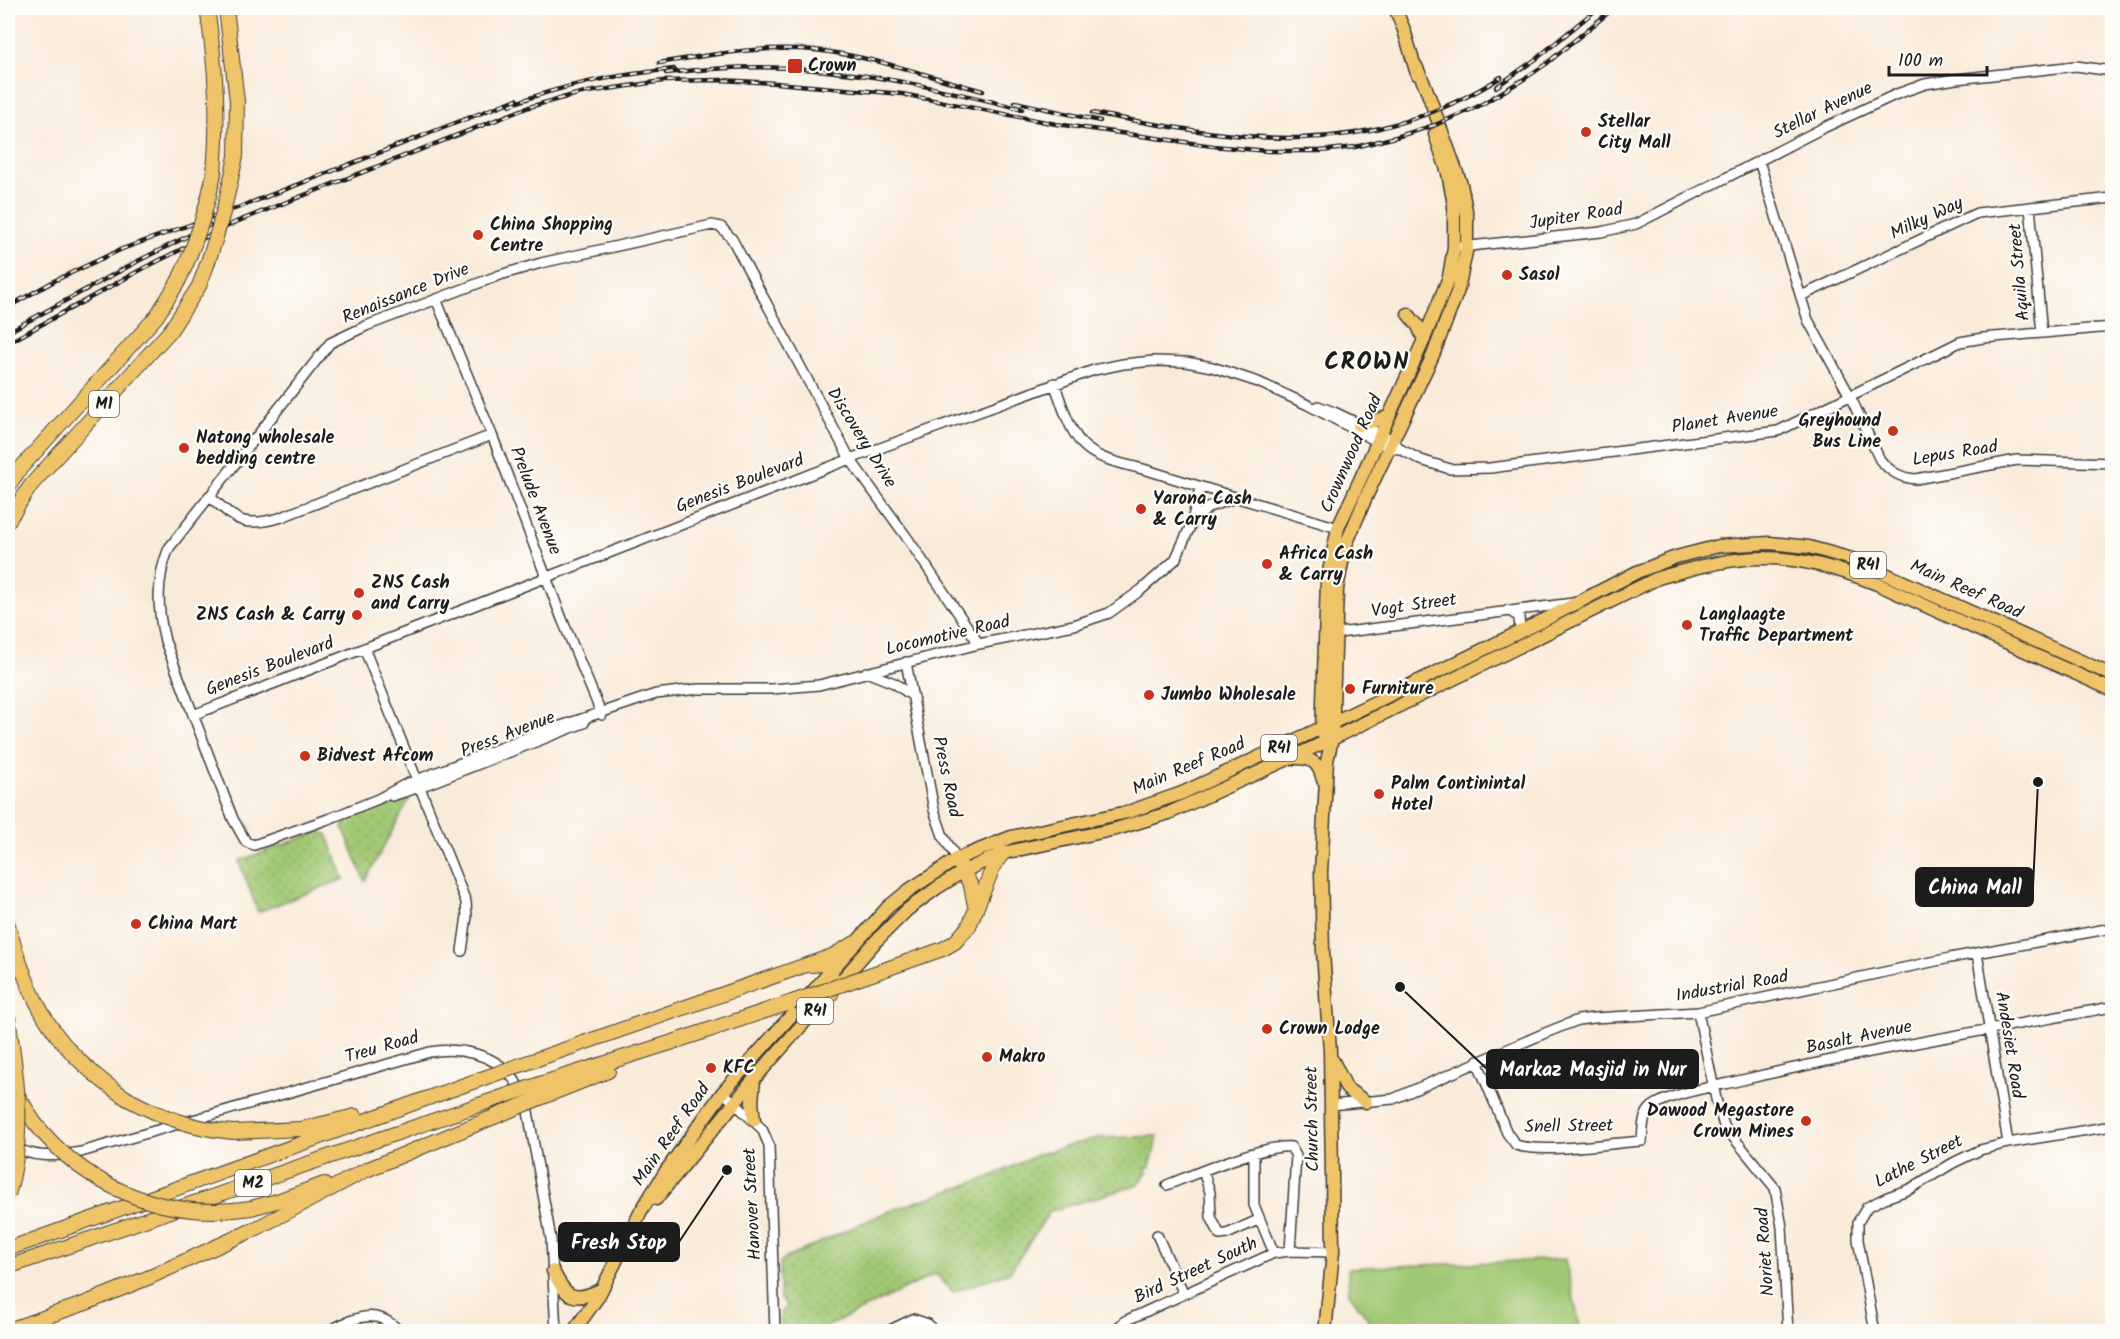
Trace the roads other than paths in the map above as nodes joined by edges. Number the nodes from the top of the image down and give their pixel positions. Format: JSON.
{"nodes":[{"id":1,"x":207,"y":8,"type":"edge"},
{"id":2,"x":226,"y":8,"type":"edge"},
{"id":3,"x":1395,"y":8,"type":"edge"},
{"id":4,"x":2112,"y":71,"type":"edge"},
{"id":5,"x":1759,"y":161,"type":"junction"},
{"id":6,"x":2112,"y":198,"type":"edge"},
{"id":7,"x":2030,"y":207,"type":"junction"},
{"id":8,"x":732,"y":239,"type":"joint"},
{"id":9,"x":1461,"y":247,"type":"junction"},
{"id":10,"x":1801,"y":296,"type":"junction"},
{"id":11,"x":436,"y":299,"type":"junction"},
{"id":12,"x":1408,"y":315,"type":"dead end"},
{"id":13,"x":2112,"y":327,"type":"edge"},
{"id":14,"x":2042,"y":333,"type":"junction"},
{"id":15,"x":1424,"y":340,"type":"junction"},
{"id":16,"x":1054,"y":383,"type":"junction"},
{"id":17,"x":1850,"y":396,"type":"junction"},
{"id":18,"x":1308,"y":405,"type":"junction"},
{"id":19,"x":1388,"y":417,"type":"junction"},
{"id":20,"x":1359,"y":425,"type":"junction"},
{"id":21,"x":492,"y":435,"type":"junction"},
{"id":22,"x":1379,"y":439,"type":"junction"},
{"id":23,"x":1395,"y":446,"type":"junction"},
{"id":24,"x":850,"y":459,"type":"junction"},
{"id":25,"x":2112,"y":463,"type":"edge"},
{"id":26,"x":8,"y":487,"type":"edge"},
{"id":27,"x":1200,"y":488,"type":"junction"},
{"id":28,"x":209,"y":496,"type":"junction"},
{"id":29,"x":1238,"y":497,"type":"junction"},
{"id":30,"x":8,"y":520,"type":"edge"},
{"id":31,"x":1191,"y":525,"type":"junction"},
{"id":32,"x":1338,"y":528,"type":"junction"},
{"id":33,"x":546,"y":578,"type":"junction"},
{"id":34,"x":1578,"y":602,"type":"junction"},
{"id":35,"x":1508,"y":610,"type":"junction"},
{"id":36,"x":1545,"y":627,"type":"junction"},
{"id":37,"x":969,"y":628,"type":"junction"},
{"id":38,"x":1520,"y":631,"type":"junction"},
{"id":39,"x":1331,"y":634,"type":"junction"},
{"id":40,"x":998,"y":640,"type":"junction"},
{"id":41,"x":979,"y":644,"type":"junction"},
{"id":42,"x":364,"y":648,"type":"junction"},
{"id":43,"x":906,"y":662,"type":"junction"},
{"id":44,"x":866,"y":672,"type":"junction"},
{"id":45,"x":2112,"y":675,"type":"edge"},
{"id":46,"x":2112,"y":690,"type":"edge"},
{"id":47,"x":670,"y":691,"type":"joint"},
{"id":48,"x":914,"y":697,"type":"junction"},
{"id":49,"x":601,"y":713,"type":"junction"},
{"id":50,"x":193,"y":715,"type":"junction"},
{"id":51,"x":1327,"y":725,"type":"junction"},
{"id":52,"x":552,"y":732,"type":"junction"},
{"id":53,"x":1327,"y":741,"type":"junction"},
{"id":54,"x":1288,"y":758,"type":"junction"},
{"id":55,"x":438,"y":780,"type":"junction"},
{"id":56,"x":416,"y":786,"type":"junction"},
{"id":57,"x":1326,"y":790,"type":"junction"},
{"id":58,"x":427,"y":801,"type":"junction"},
{"id":59,"x":246,"y":842,"type":"joint"},
{"id":60,"x":1003,"y":853,"type":"junction"},
{"id":61,"x":960,"y":866,"type":"junction"},
{"id":62,"x":976,"y":912,"type":"junction"},
{"id":63,"x":8,"y":925,"type":"edge"},
{"id":64,"x":2112,"y":928,"type":"edge"},
{"id":65,"x":855,"y":943,"type":"junction"},
{"id":66,"x":462,"y":951,"type":"dead end"},
{"id":67,"x":1977,"y":953,"type":"junction"},
{"id":68,"x":801,"y":967,"type":"junction"},
{"id":69,"x":831,"y":970,"type":"junction"},
{"id":70,"x":831,"y":994,"type":"junction"},
{"id":71,"x":2112,"y":1007,"type":"edge"},
{"id":72,"x":1698,"y":1012,"type":"junction"},
{"id":73,"x":8,"y":1017,"type":"edge"},
{"id":74,"x":1990,"y":1029,"type":"junction"},
{"id":75,"x":1329,"y":1051,"type":"junction"},
{"id":76,"x":1477,"y":1061,"type":"junction"},
{"id":77,"x":8,"y":1072,"type":"edge"},
{"id":78,"x":755,"y":1078,"type":"junction"},
{"id":79,"x":1714,"y":1086,"type":"junction"},
{"id":80,"x":543,"y":1090,"type":"junction"},
{"id":81,"x":723,"y":1092,"type":"junction"},
{"id":82,"x":735,"y":1102,"type":"junction"},
{"id":83,"x":1366,"y":1102,"type":"junction"},
{"id":84,"x":1331,"y":1106,"type":"junction"},
{"id":85,"x":403,"y":1107,"type":"junction"},
{"id":86,"x":754,"y":1120,"type":"junction"},
{"id":87,"x":2112,"y":1126,"type":"edge"},
{"id":88,"x":1642,"y":1141,"type":"joint"},
{"id":89,"x":8,"y":1143,"type":"edge"},
{"id":90,"x":2008,"y":1143,"type":"junction"},
{"id":91,"x":1254,"y":1154,"type":"junction"},
{"id":92,"x":366,"y":1170,"type":"junction"},
{"id":93,"x":1203,"y":1171,"type":"junction"},
{"id":94,"x":1167,"y":1185,"type":"dead end"},
{"id":95,"x":8,"y":1195,"type":"edge"},
{"id":96,"x":1258,"y":1220,"type":"junction"},
{"id":97,"x":635,"y":1226,"type":"junction"},
{"id":98,"x":1157,"y":1235,"type":"dead end"},
{"id":99,"x":8,"y":1250,"type":"edge"},
{"id":100,"x":1290,"y":1251,"type":"junction"},
{"id":101,"x":1333,"y":1252,"type":"junction"},
{"id":102,"x":1274,"y":1253,"type":"junction"},
{"id":103,"x":8,"y":1267,"type":"edge"},
{"id":104,"x":553,"y":1271,"type":"junction"},
{"id":105,"x":602,"y":1289,"type":"junction"},
{"id":106,"x":1184,"y":1294,"type":"junction"},
{"id":107,"x":8,"y":1330,"type":"edge"},
{"id":108,"x":932,"y":1330,"type":"edge"},
{"id":109,"x":326,"y":1332,"type":"edge"},
{"id":110,"x":400,"y":1332,"type":"edge"},
{"id":111,"x":556,"y":1332,"type":"edge"},
{"id":112,"x":573,"y":1332,"type":"edge"},
{"id":113,"x":775,"y":1332,"type":"edge"},
{"id":114,"x":886,"y":1332,"type":"edge"},
{"id":115,"x":1113,"y":1332,"type":"edge"},
{"id":116,"x":1325,"y":1332,"type":"edge"},
{"id":117,"x":1788,"y":1332,"type":"edge"},
{"id":118,"x":1875,"y":1332,"type":"edge"}],
"edges":[{"from":1,"to":26,"type":"highway","number":"M1","bridge":true},
{"from":2,"to":30,"type":"highway","number":"M1","bridge":true},
{"from":3,"to":9,"type":"main road","name":"Crownwood Road"},
{"from":4,"to":5,"type":"street","name":"Stellar Avenue"},
{"from":5,"to":9,"type":"street","name":"Jupiter Road"},
{"from":5,"to":10,"type":"street","name":"Stellar Avenue"},
{"from":6,"to":7,"type":"street","name":"Milky Way"},
{"from":7,"to":10,"type":"street","name":"Milky Way"},
{"from":7,"to":14,"type":"street","name":"Aquila Street"},
{"from":8,"to":11,"type":"street","name":"Renaissance Drive"},
{"from":8,"to":24,"type":"street","name":"Discovery Drive"},
{"from":9,"to":15,"type":"main road","name":"Crownwood Road"},
{"from":9,"to":23,"type":"main road","name":"Crownwood Road"},
{"from":10,"to":17,"type":"street","name":"Stellar Avenue"},
{"from":11,"to":21,"type":"street","name":"Prelude Avenue"},
{"from":11,"to":28,"type":"street","name":"Renaissance Drive"},
{"from":12,"to":15,"type":"main road"},
{"from":13,"to":14,"type":"street","name":"Planet Avenue"},
{"from":14,"to":17,"type":"street","name":"Planet Avenue"},
{"from":15,"to":19,"type":"main road","name":"Crownwood Road"},
{"from":16,"to":18,"type":"street","name":"Genesis Boulevard"},
{"from":16,"to":24,"type":"street","name":"Genesis Boulevard"},
{"from":16,"to":27,"type":"street"},
{"from":17,"to":23,"type":"street","name":"Planet Avenue"},
{"from":17,"to":25,"type":"street","name":"Lepus Road"},
{"from":18,"to":20,"type":"street","name":"Genesis Boulevard"},
{"from":18,"to":22,"type":"street","name":"Genesis Boulevard"},
{"from":19,"to":20,"type":"main road"},
{"from":19,"to":22,"type":"main road","name":"Crownwood Road"},
{"from":20,"to":22,"type":"street","name":"Genesis Boulevard"},
{"from":21,"to":28,"type":"street"},
{"from":21,"to":33,"type":"street","name":"Prelude Avenue"},
{"from":22,"to":23,"type":"street","name":"Planet Avenue"},
{"from":22,"to":32,"type":"main road","name":"Crownwood Road"},
{"from":23,"to":39,"type":"main road","name":"Crownwood Road"},
{"from":24,"to":33,"type":"street","name":"Genesis Boulevard"},
{"from":24,"to":37,"type":"street","name":"Discovery Drive"},
{"from":27,"to":29,"type":"street"},
{"from":27,"to":31,"type":"street","name":"Locomotive Road"},
{"from":28,"to":50,"type":"street","name":"Renaissance Drive"},
{"from":29,"to":31,"type":"street","name":"Locomotive Road"},
{"from":29,"to":32,"type":"street"},
{"from":31,"to":40,"type":"street","name":"Locomotive Road"},
{"from":32,"to":39,"type":"main road","name":"Crownwood Road"},
{"from":33,"to":42,"type":"street","name":"Genesis Boulevard"},
{"from":33,"to":49,"type":"street","name":"Prelude Avenue"},
{"from":34,"to":35,"type":"street","name":"Vogt Street"},
{"from":34,"to":36,"type":"main road","name":"Main Reef Road","number":"R41"},
{"from":34,"to":45,"type":"main road","name":"Main Reef Road","number":"R41"},
{"from":35,"to":38,"type":"street"},
{"from":35,"to":39,"type":"street","name":"Vogt Street"},
{"from":36,"to":38,"type":"main road","name":"Main Reef Road","number":"R41"},
{"from":36,"to":46,"type":"main road","name":"Main Reef Road","number":"R41"},
{"from":36,"to":53,"type":"main road","name":"Main Reef Road","number":"R41"},
{"from":37,"to":40,"type":"street"},
{"from":37,"to":41,"type":"street","name":"Discovery Drive"},
{"from":38,"to":51,"type":"main road","name":"Main Reef Road","number":"R41"},
{"from":39,"to":51,"type":"main road","name":"Crownwood Road"},
{"from":40,"to":41,"type":"street","name":"Locomotive Road"},
{"from":41,"to":43,"type":"street","name":"Locomotive Road"},
{"from":42,"to":50,"type":"street","name":"Genesis Boulevard"},
{"from":42,"to":56,"type":"street"},
{"from":43,"to":44,"type":"street","name":"Locomotive Road"},
{"from":43,"to":48,"type":"street","name":"Press Road"},
{"from":44,"to":47,"type":"street","name":"Locomotive Road"},
{"from":44,"to":48,"type":"street"},
{"from":47,"to":49,"type":"street","name":"Press Avenue"},
{"from":48,"to":61,"type":"street","name":"Press Road"},
{"from":49,"to":52,"type":"street","name":"Press Avenue"},
{"from":50,"to":59,"type":"street","name":"Renaissance Drive"},
{"from":51,"to":53,"type":"main road","name":"Church Street"},
{"from":51,"to":61,"type":"main road","name":"Main Reef Road","number":"R41"},
{"from":52,"to":55,"type":"street","name":"Press Avenue"},
{"from":52,"to":56,"type":"street","name":"Press Avenue"},
{"from":53,"to":54,"type":"main road","name":"Main Reef Road","number":"R41"},
{"from":53,"to":57,"type":"main road","name":"Church Street"},
{"from":54,"to":57,"type":"main road"},
{"from":54,"to":60,"type":"main road","name":"Main Reef Road","number":"R41"},
{"from":55,"to":56,"type":"street","name":"Press Avenue"},
{"from":55,"to":58,"type":"street"},
{"from":56,"to":58,"type":"street"},
{"from":56,"to":59,"type":"street","name":"Press Avenue"},
{"from":57,"to":75,"type":"main road","name":"Church Street"},
{"from":58,"to":66,"type":"street"},
{"from":60,"to":61,"type":"main road","name":"Main Reef Road","number":"R41"},
{"from":60,"to":62,"type":"highway"},
{"from":61,"to":62,"type":"highway"},
{"from":61,"to":65,"type":"main road","name":"Main Reef Road","number":"R41"},
{"from":61,"to":70,"type":"main road","name":"Main Reef Road","number":"R41"},
{"from":62,"to":80,"type":"highway","number":"M2","bridge":true},
{"from":63,"to":85,"type":"highway","bridge":true},
{"from":64,"to":67,"type":"street","name":"Industrial Road"},
{"from":65,"to":68,"type":"highway"},
{"from":65,"to":69,"type":"main road","name":"Main Reef Road","number":"R41"},
{"from":67,"to":72,"type":"street","name":"Industrial Road"},
{"from":67,"to":74,"type":"street","name":"Andesiet Road"},
{"from":68,"to":69,"type":"highway"},
{"from":68,"to":85,"type":"highway","number":"M2","bridge":true},
{"from":69,"to":70,"type":"highway"},
{"from":69,"to":81,"type":"main road","name":"Main Reef Road","number":"R41"},
{"from":70,"to":78,"type":"main road","name":"Main Reef Road","number":"R41"},
{"from":71,"to":74,"type":"street","name":"Basalt Avenue"},
{"from":72,"to":76,"type":"street","name":"Industrial Road"},
{"from":72,"to":79,"type":"street","name":"Noriet Road"},
{"from":73,"to":95,"type":"highway","bridge":true},
{"from":74,"to":79,"type":"street","name":"Basalt Avenue"},
{"from":74,"to":90,"type":"street","name":"Andesiet Road"},
{"from":75,"to":83,"type":"main road"},
{"from":75,"to":84,"type":"main road","name":"Church Street"},
{"from":76,"to":83,"type":"street","name":"Industrial Road"},
{"from":76,"to":88,"type":"street","name":"Snell Street"},
{"from":77,"to":92,"type":"highway","bridge":true},
{"from":78,"to":82,"type":"main road","name":"Main Reef Road","number":"R41"},
{"from":78,"to":86,"type":"main road"},
{"from":79,"to":88,"type":"street","name":"Basalt Avenue"},
{"from":79,"to":117,"type":"street","name":"Noriet Road"},
{"from":80,"to":92,"type":"highway","bridge":true},
{"from":80,"to":103,"type":"highway","number":"M2","bridge":true},
{"from":81,"to":82,"type":"street","name":"Hanover Street"},
{"from":81,"to":97,"type":"main road","name":"Main Reef Road","number":"R41"},
{"from":82,"to":86,"type":"street","name":"Hanover Street"},
{"from":82,"to":97,"type":"main road","name":"Main Reef Road","number":"R41"},
{"from":83,"to":84,"type":"street","name":"Industrial Road"},
{"from":84,"to":101,"type":"main road","name":"Church Street"},
{"from":85,"to":99,"type":"highway","number":"M2"},
{"from":86,"to":113,"type":"street","name":"Hanover Street"},
{"from":87,"to":90,"type":"street","name":"Lathe Street"},
{"from":89,"to":104,"type":"street","name":"Treu Road"},
{"from":90,"to":118,"type":"street","name":"Lathe Street"},
{"from":91,"to":93,"type":"street"},
{"from":91,"to":96,"type":"street"},
{"from":91,"to":100,"type":"street"},
{"from":92,"to":107,"type":"highway"},
{"from":93,"to":94,"type":"street"},
{"from":93,"to":96,"type":"street"},
{"from":96,"to":102,"type":"street"},
{"from":97,"to":105,"type":"main road","name":"Main Reef Road","number":"R41"},
{"from":98,"to":106,"type":"street"},
{"from":100,"to":101,"type":"street","name":"Bird Street South"},
{"from":100,"to":102,"type":"street","name":"Bird Street South"},
{"from":101,"to":116,"type":"main road","name":"Church Street"},
{"from":102,"to":106,"type":"street","name":"Bird Street South"},
{"from":104,"to":105,"type":"main road"},
{"from":104,"to":111,"type":"street","name":"Treu Road"},
{"from":105,"to":112,"type":"main road","name":"Main Reef Road","number":"R41"},
{"from":106,"to":115,"type":"street","name":"Bird Street South"},
{"from":108,"to":114,"type":"street"},
{"from":109,"to":110,"type":"street"}]}
